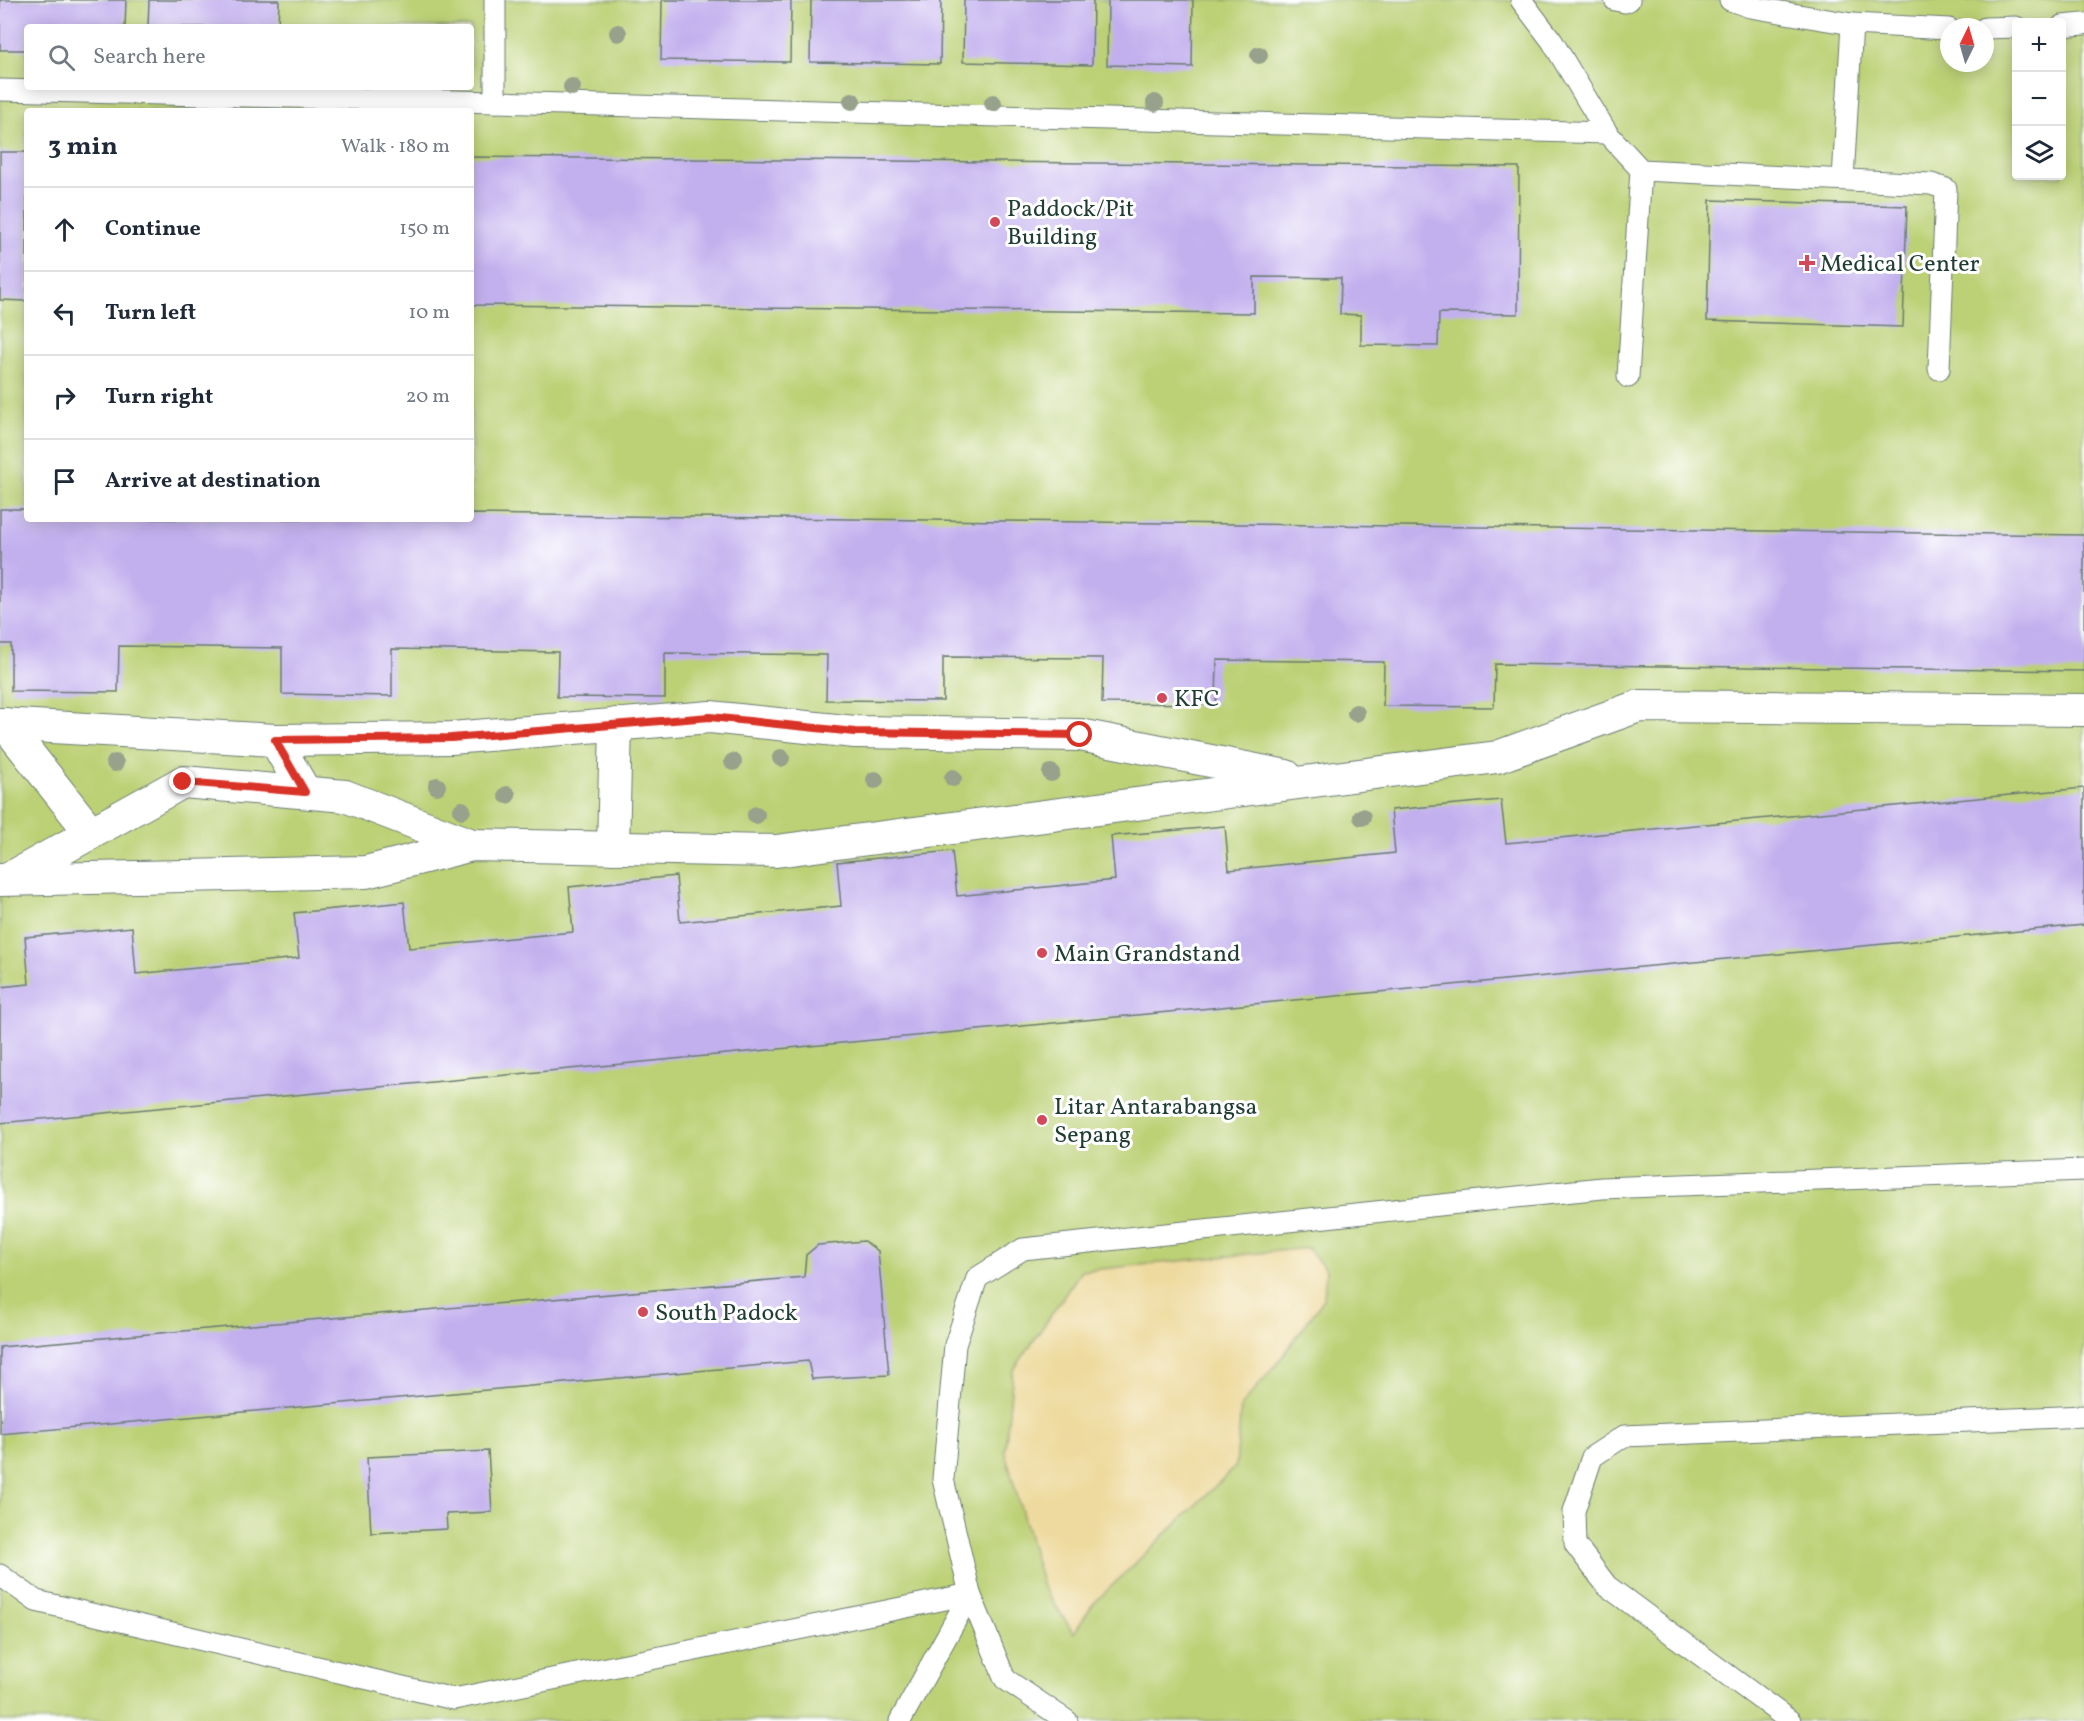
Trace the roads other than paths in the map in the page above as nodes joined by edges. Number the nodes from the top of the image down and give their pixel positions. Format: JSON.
{"nodes":[{"id":1,"x":495,"y":0,"type":"edge"},
{"id":2,"x":1521,"y":0,"type":"edge"},
{"id":3,"x":1615,"y":0,"type":"edge"},
{"id":4,"x":1629,"y":0,"type":"edge"},
{"id":5,"x":1730,"y":0,"type":"edge"},
{"id":6,"x":1852,"y":24,"type":"junction"},
{"id":7,"x":2084,"y":24,"type":"edge"},
{"id":8,"x":2066,"y":26,"type":"edge"},
{"id":9,"x":2012,"y":27,"type":"edge"},
{"id":10,"x":1994,"y":28,"type":"edge"},
{"id":11,"x":1940,"y":29,"type":"edge"},
{"id":12,"x":0,"y":90,"type":"edge"},
{"id":13,"x":495,"y":102,"type":"junction"},
{"id":14,"x":1607,"y":133,"type":"junction"},
{"id":15,"x":1641,"y":170,"type":"junction"},
{"id":16,"x":1843,"y":179,"type":"junction"},
{"id":17,"x":1939,"y":369,"type":"dead end"},
{"id":18,"x":1628,"y":377,"type":"dead end"},
{"id":19,"x":2084,"y":710,"type":"edge"},
{"id":20,"x":3,"y":724,"type":"edge"},
{"id":21,"x":616,"y":724,"type":"junction"},
{"id":22,"x":275,"y":740,"type":"junction"},
{"id":23,"x":1313,"y":781,"type":"junction"},
{"id":24,"x":305,"y":792,"type":"junction"},
{"id":25,"x":91,"y":833,"type":"junction"},
{"id":26,"x":472,"y":845,"type":"junction"},
{"id":27,"x":613,"y":848,"type":"junction"},
{"id":28,"x":3,"y":880,"type":"edge"},
{"id":29,"x":2084,"y":1170,"type":"edge"},
{"id":30,"x":2084,"y":1416,"type":"edge"},
{"id":31,"x":0,"y":1575,"type":"edge"},
{"id":32,"x":970,"y":1593,"type":"junction"},
{"id":33,"x":900,"y":1721,"type":"edge"},
{"id":34,"x":1067,"y":1721,"type":"edge"},
{"id":35,"x":1790,"y":1721,"type":"edge"}],
"edges":[{"from":1,"to":13,"type":"lane"},
{"from":2,"to":14,"type":"lane"},
{"from":3,"to":4,"type":"lane"},
{"from":5,"to":6,"type":"lane"},
{"from":6,"to":11,"type":"lane"},
{"from":6,"to":16,"type":"lane"},
{"from":7,"to":8,"type":"lane"},
{"from":9,"to":10,"type":"lane"},
{"from":12,"to":13,"type":"lane"},
{"from":13,"to":14,"type":"lane"},
{"from":14,"to":15,"type":"lane"},
{"from":15,"to":16,"type":"lane"},
{"from":15,"to":18,"type":"lane"},
{"from":16,"to":17,"type":"lane"},
{"from":19,"to":23,"type":"street"},
{"from":20,"to":22,"type":"street"},
{"from":20,"to":25,"type":"street"},
{"from":21,"to":22,"type":"street"},
{"from":21,"to":23,"type":"street"},
{"from":21,"to":27,"type":"street"},
{"from":22,"to":24,"type":"street"},
{"from":23,"to":27,"type":"street"},
{"from":24,"to":25,"type":"street"},
{"from":24,"to":26,"type":"street"},
{"from":25,"to":28,"type":"street"},
{"from":26,"to":27,"type":"street"},
{"from":26,"to":28,"type":"street"},
{"from":29,"to":32,"type":"lane"},
{"from":30,"to":35,"type":"lane"},
{"from":31,"to":32,"type":"lane"},
{"from":32,"to":33,"type":"lane"},
{"from":32,"to":34,"type":"lane"}]}
